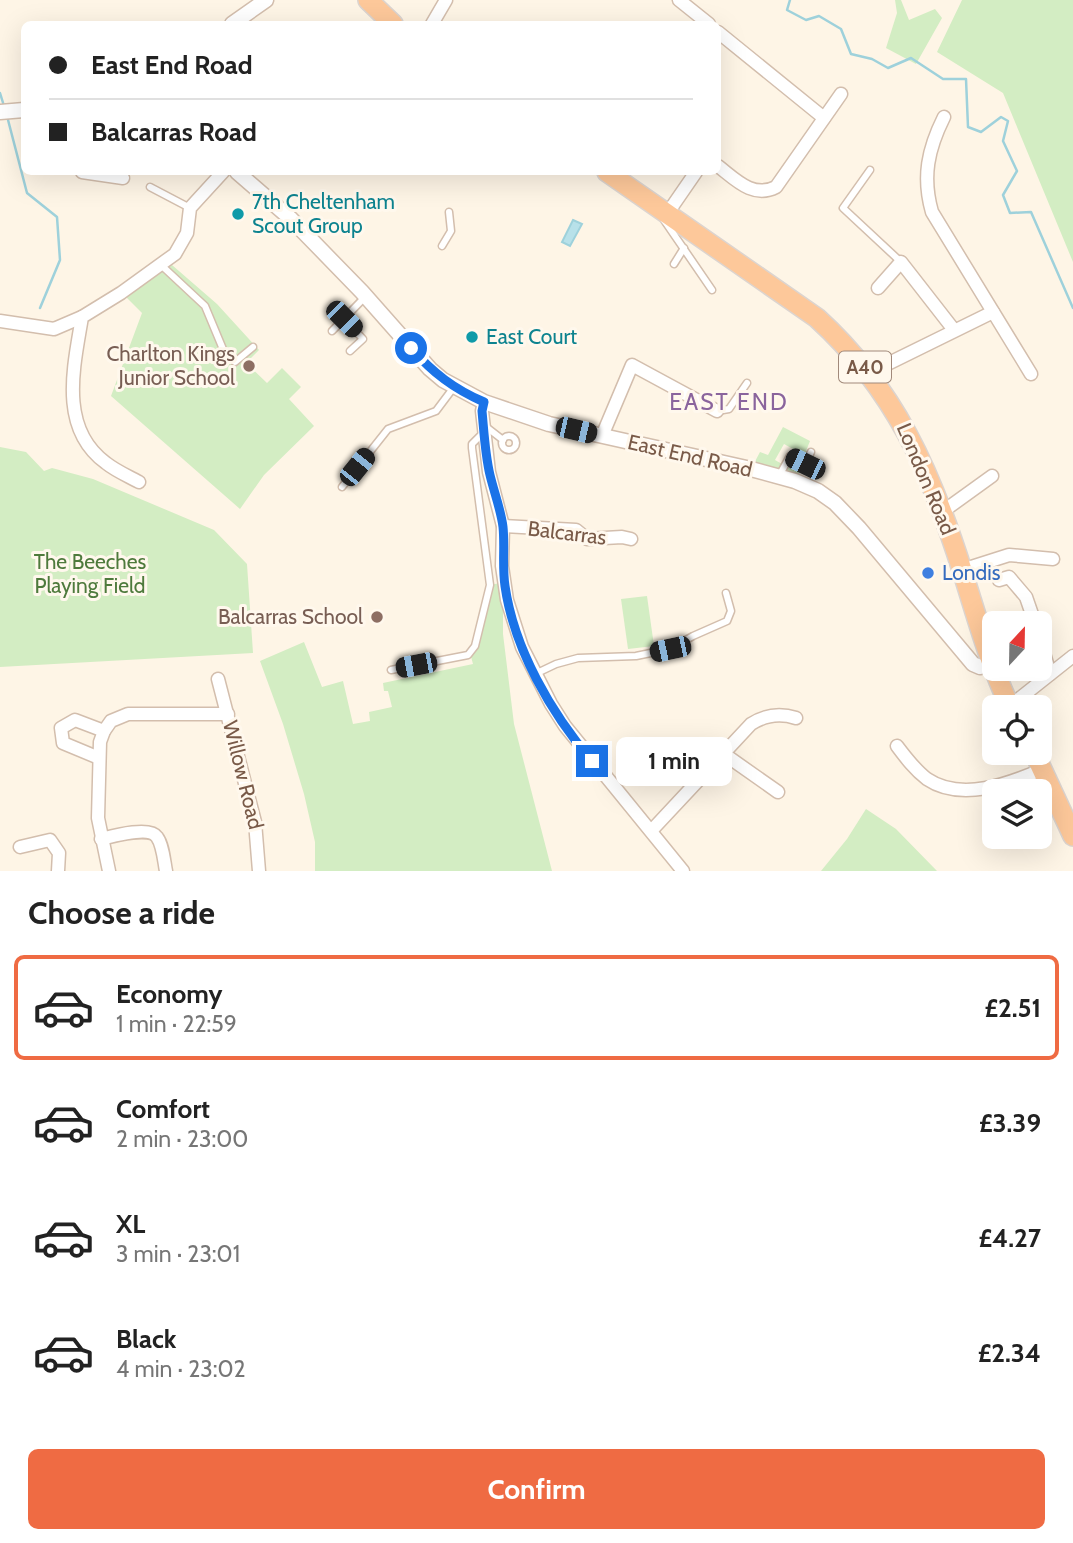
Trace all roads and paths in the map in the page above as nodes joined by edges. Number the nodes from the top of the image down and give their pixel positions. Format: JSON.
{"nodes":[{"id":1,"x":266,"y":0,"type":"edge"},
{"id":2,"x":368,"y":0,"type":"edge"},
{"id":3,"x":446,"y":0,"type":"edge"},
{"id":4,"x":679,"y":0,"type":"edge"},
{"id":5,"x":248,"y":20,"type":"edge"},
{"id":6,"x":390,"y":21,"type":"edge"},
{"id":7,"x":434,"y":21,"type":"edge"},
{"id":8,"x":705,"y":21,"type":"edge"},
{"id":9,"x":721,"y":34,"type":"edge"},
{"id":10,"x":841,"y":94,"type":"dead end"},
{"id":11,"x":21,"y":110,"type":"edge"},
{"id":12,"x":0,"y":112,"type":"edge"},
{"id":13,"x":944,"y":117,"type":"dead end"},
{"id":14,"x":824,"y":118,"type":"junction"},
{"id":15,"x":721,"y":168,"type":"edge"},
{"id":16,"x":870,"y":170,"type":"dead end"},
{"id":17,"x":88,"y":175,"type":"edge"},
{"id":18,"x":220,"y":175,"type":"edge"},
{"id":19,"x":240,"y":175,"type":"edge"},
{"id":20,"x":611,"y":175,"type":"edge"},
{"id":21,"x":693,"y":175,"type":"edge"},
{"id":22,"x":123,"y":178,"type":"dead end"},
{"id":23,"x":150,"y":187,"type":"dead end"},
{"id":24,"x":190,"y":208,"type":"junction"},
{"id":25,"x":660,"y":209,"type":"junction"},
{"id":26,"x":449,"y":212,"type":"dead end"},
{"id":27,"x":442,"y":246,"type":"dead end"},
{"id":28,"x":684,"y":248,"type":"junction"},
{"id":29,"x":901,"y":262,"type":"junction"},
{"id":30,"x":674,"y":264,"type":"dead end"},
{"id":31,"x":161,"y":265,"type":"junction"},
{"id":32,"x":878,"y":288,"type":"dead end"},
{"id":33,"x":712,"y":290,"type":"dead end"},
{"id":34,"x":366,"y":297,"type":"junction"},
{"id":35,"x":993,"y":312,"type":"junction"},
{"id":36,"x":82,"y":317,"type":"junction"},
{"id":37,"x":344,"y":319,"type":"junction"},
{"id":38,"x":0,"y":321,"type":"edge"},
{"id":39,"x":954,"y":330,"type":"junction"},
{"id":40,"x":332,"y":331,"type":"dead end"},
{"id":41,"x":253,"y":347,"type":"dead end"},
{"id":42,"x":350,"y":351,"type":"dead end"},
{"id":43,"x":869,"y":373,"type":"junction"},
{"id":44,"x":1031,"y":374,"type":"dead end"},
{"id":45,"x":747,"y":383,"type":"dead end"},
{"id":46,"x":454,"y":387,"type":"junction"},
{"id":47,"x":484,"y":402,"type":"junction"},
{"id":48,"x":717,"y":411,"type":"joint"},
{"id":49,"x":484,"y":428,"type":"junction"},
{"id":50,"x":603,"y":436,"type":"junction"},
{"id":51,"x":503,"y":440,"type":"dead end"},
{"id":52,"x":811,"y":452,"type":"dead end"},
{"id":53,"x":992,"y":476,"type":"dead end"},
{"id":54,"x":779,"y":477,"type":"junction"},
{"id":55,"x":139,"y":482,"type":"dead end"},
{"id":56,"x":342,"y":486,"type":"dead end"},
{"id":57,"x":942,"y":512,"type":"junction"},
{"id":58,"x":503,"y":526,"type":"junction"},
{"id":59,"x":631,"y":540,"type":"dead end"},
{"id":60,"x":1053,"y":559,"type":"dead end"},
{"id":61,"x":962,"y":570,"type":"junction"},
{"id":62,"x":497,"y":577,"type":"junction"},
{"id":63,"x":999,"y":580,"type":"dead end"},
{"id":64,"x":726,"y":593,"type":"dead end"},
{"id":65,"x":1031,"y":611,"type":"edge"},
{"id":66,"x":982,"y":637,"type":"edge"},
{"id":67,"x":1073,"y":656,"type":"edge"},
{"id":68,"x":982,"y":666,"type":"edge"},
{"id":69,"x":391,"y":670,"type":"dead end"},
{"id":70,"x":1052,"y":672,"type":"edge"},
{"id":71,"x":535,"y":674,"type":"junction"},
{"id":72,"x":218,"y":680,"type":"dead end"},
{"id":73,"x":1041,"y":681,"type":"edge"},
{"id":74,"x":1024,"y":695,"type":"edge"},
{"id":75,"x":228,"y":714,"type":"junction"},
{"id":76,"x":796,"y":718,"type":"dead end"},
{"id":77,"x":104,"y":731,"type":"junction"},
{"id":78,"x":896,"y":745,"type":"dead end"},
{"id":79,"x":724,"y":754,"type":"junction"},
{"id":80,"x":99,"y":758,"type":"junction"},
{"id":81,"x":1032,"y":765,"type":"edge"},
{"id":82,"x":1040,"y":765,"type":"edge"},
{"id":83,"x":778,"y":792,"type":"dead end"},
{"id":84,"x":652,"y":830,"type":"junction"},
{"id":85,"x":1073,"y":836,"type":"edge"},
{"id":86,"x":101,"y":839,"type":"junction"},
{"id":87,"x":20,"y":847,"type":"dead end"},
{"id":88,"x":58,"y":870,"type":"edge"},
{"id":89,"x":108,"y":871,"type":"edge"},
{"id":90,"x":166,"y":871,"type":"edge"},
{"id":91,"x":259,"y":871,"type":"edge"},
{"id":92,"x":683,"y":871,"type":"edge"}],
"edges":[{"from":1,"to":5,"type":"street"},
{"from":2,"to":6,"type":"highway"},
{"from":3,"to":7,"type":"street"},
{"from":4,"to":8,"type":"street"},
{"from":9,"to":14,"type":"street"},
{"from":10,"to":14,"type":"street"},
{"from":11,"to":12,"type":"street"},
{"from":13,"to":35,"type":"street"},
{"from":14,"to":15,"type":"street"},
{"from":16,"to":29,"type":"lane"},
{"from":17,"to":22,"type":"street"},
{"from":18,"to":24,"type":"street"},
{"from":19,"to":34,"type":"street","name":"East End Road"},
{"from":20,"to":25,"type":"highway","name":"London Road","number":"A40"},
{"from":21,"to":25,"type":"street"},
{"from":23,"to":24,"type":"lane"},
{"from":24,"to":31,"type":"street"},
{"from":25,"to":28,"type":"lane"},
{"from":25,"to":43,"type":"highway","name":"London Road","number":"A40"},
{"from":26,"to":27,"type":"lane"},
{"from":28,"to":30,"type":"lane"},
{"from":28,"to":33,"type":"lane"},
{"from":29,"to":32,"type":"street"},
{"from":29,"to":39,"type":"street"},
{"from":31,"to":36,"type":"street"},
{"from":31,"to":41,"type":"lane"},
{"from":34,"to":37,"type":"lane"},
{"from":34,"to":46,"type":"street","name":"East End Road"},
{"from":35,"to":39,"type":"street"},
{"from":35,"to":44,"type":"street"},
{"from":36,"to":38,"type":"street"},
{"from":36,"to":55,"type":"street"},
{"from":37,"to":40,"type":"lane"},
{"from":37,"to":42,"type":"lane"},
{"from":39,"to":43,"type":"street"},
{"from":43,"to":57,"type":"highway","name":"London Road","number":"A40"},
{"from":45,"to":48,"type":"lane"},
{"from":46,"to":47,"type":"street","name":"East End Road"},
{"from":46,"to":56,"type":"lane"},
{"from":47,"to":49,"type":"street"},
{"from":47,"to":50,"type":"street","name":"East End Road"},
{"from":48,"to":50,"type":"street"},
{"from":49,"to":51,"type":"lane"},
{"from":49,"to":58,"type":"street"},
{"from":49,"to":62,"type":"lane"},
{"from":50,"to":54,"type":"street","name":"East End Road"},
{"from":52,"to":54,"type":"lane"},
{"from":53,"to":57,"type":"street"},
{"from":54,"to":68,"type":"street","name":"East End Road"},
{"from":57,"to":61,"type":"highway","name":"London Road","number":"A40"},
{"from":58,"to":59,"type":"street","name":"Balcarras"},
{"from":58,"to":62,"type":"street"},
{"from":60,"to":61,"type":"street"},
{"from":61,"to":66,"type":"highway","name":"London Road","number":"A40"},
{"from":62,"to":69,"type":"lane"},
{"from":62,"to":71,"type":"street"},
{"from":63,"to":65,"type":"street"},
{"from":64,"to":71,"type":"lane"},
{"from":67,"to":70,"type":"street"},
{"from":71,"to":84,"type":"street"},
{"from":72,"to":75,"type":"street","name":"Willow Road"},
{"from":73,"to":74,"type":"street"},
{"from":75,"to":77,"type":"street"},
{"from":75,"to":91,"type":"street","name":"Willow Road"},
{"from":76,"to":79,"type":"street"},
{"from":77,"to":80,"type":"street"},
{"from":77,"to":80,"type":"street"},
{"from":78,"to":81,"type":"street"},
{"from":79,"to":83,"type":"street"},
{"from":79,"to":84,"type":"street"},
{"from":80,"to":86,"type":"street"},
{"from":82,"to":85,"type":"highway"},
{"from":84,"to":92,"type":"street"},
{"from":86,"to":89,"type":"street"},
{"from":86,"to":90,"type":"street"},
{"from":87,"to":88,"type":"street"}]}
